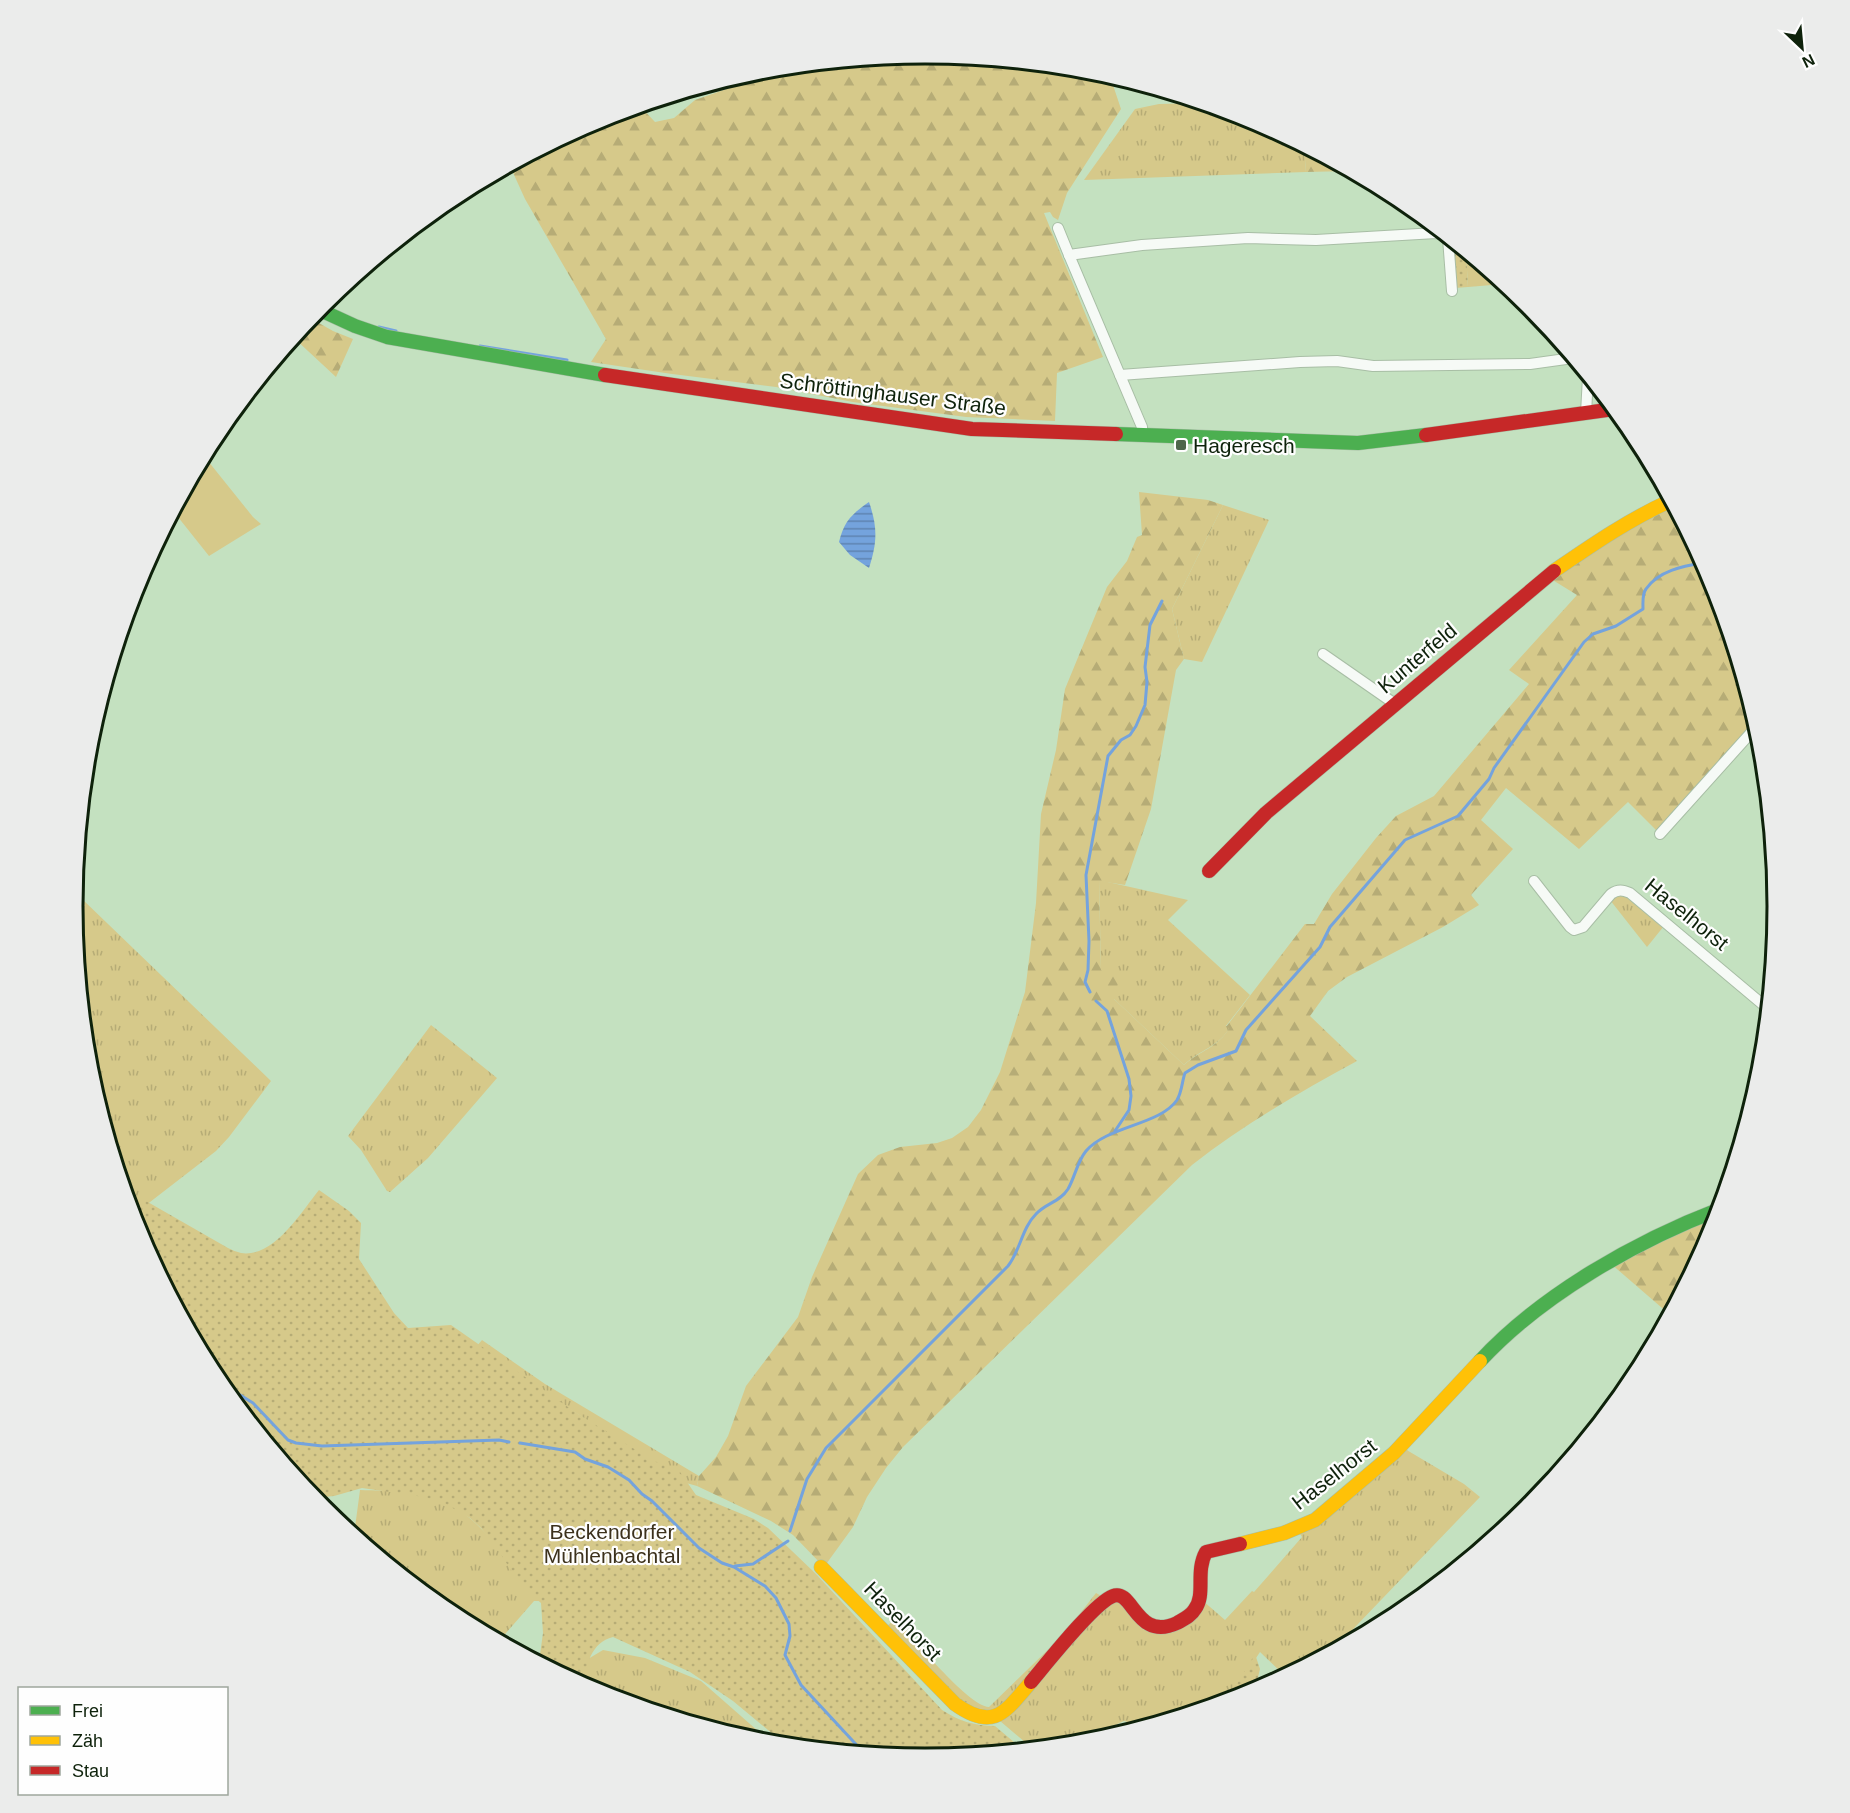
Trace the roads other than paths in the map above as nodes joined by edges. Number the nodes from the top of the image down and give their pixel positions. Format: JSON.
{"nodes":[{"id":1,"x":1058,"y":228,"type":"dead end"},
{"id":2,"x":1431,"y":233,"type":"edge"},
{"id":3,"x":1448,"y":246,"type":"edge"},
{"id":4,"x":1069,"y":255,"type":"junction"},
{"id":5,"x":1452,"y":291,"type":"dead end"},
{"id":6,"x":328,"y":313,"type":"edge"},
{"id":7,"x":1565,"y":359,"type":"edge"},
{"id":8,"x":1120,"y":375,"type":"junction"},
{"id":9,"x":1587,"y":387,"type":"edge"},
{"id":10,"x":1605,"y":410,"type":"edge"},
{"id":11,"x":1586,"y":413,"type":"junction"},
{"id":12,"x":1142,"y":436,"type":"junction"},
{"id":13,"x":1664,"y":504,"type":"edge"},
{"id":14,"x":1323,"y":654,"type":"dead end"},
{"id":15,"x":1395,"y":704,"type":"junction"},
{"id":16,"x":1749,"y":735,"type":"edge"},
{"id":17,"x":1660,"y":834,"type":"dead end"},
{"id":18,"x":1209,"y":871,"type":"dead end"},
{"id":19,"x":1534,"y":881,"type":"dead end"},
{"id":20,"x":1761,"y":1003,"type":"edge"},
{"id":21,"x":1709,"y":1213,"type":"edge"},
{"id":22,"x":822,"y":1567,"type":"dead end"}],
"edges":[{"from":1,"to":4,"type":"street"},
{"from":2,"to":4,"type":"street"},
{"from":3,"to":5,"type":"street"},
{"from":4,"to":8,"type":"street"},
{"from":6,"to":12,"type":"street","name":"Schröttinghauser Straße"},
{"from":7,"to":8,"type":"street"},
{"from":8,"to":12,"type":"street"},
{"from":9,"to":11,"type":"street"},
{"from":10,"to":11,"type":"street","name":"Schröttinghauser Straße"},
{"from":11,"to":12,"type":"street","name":"Schröttinghauser Straße"},
{"from":13,"to":15,"type":"street","name":"Kunterfeld"},
{"from":14,"to":15,"type":"street"},
{"from":15,"to":18,"type":"street","name":"Kunterfeld"},
{"from":16,"to":17,"type":"street"},
{"from":19,"to":20,"type":"street","name":"Haselhorst"},
{"from":21,"to":22,"type":"street","name":"Haselhorst"}]}
